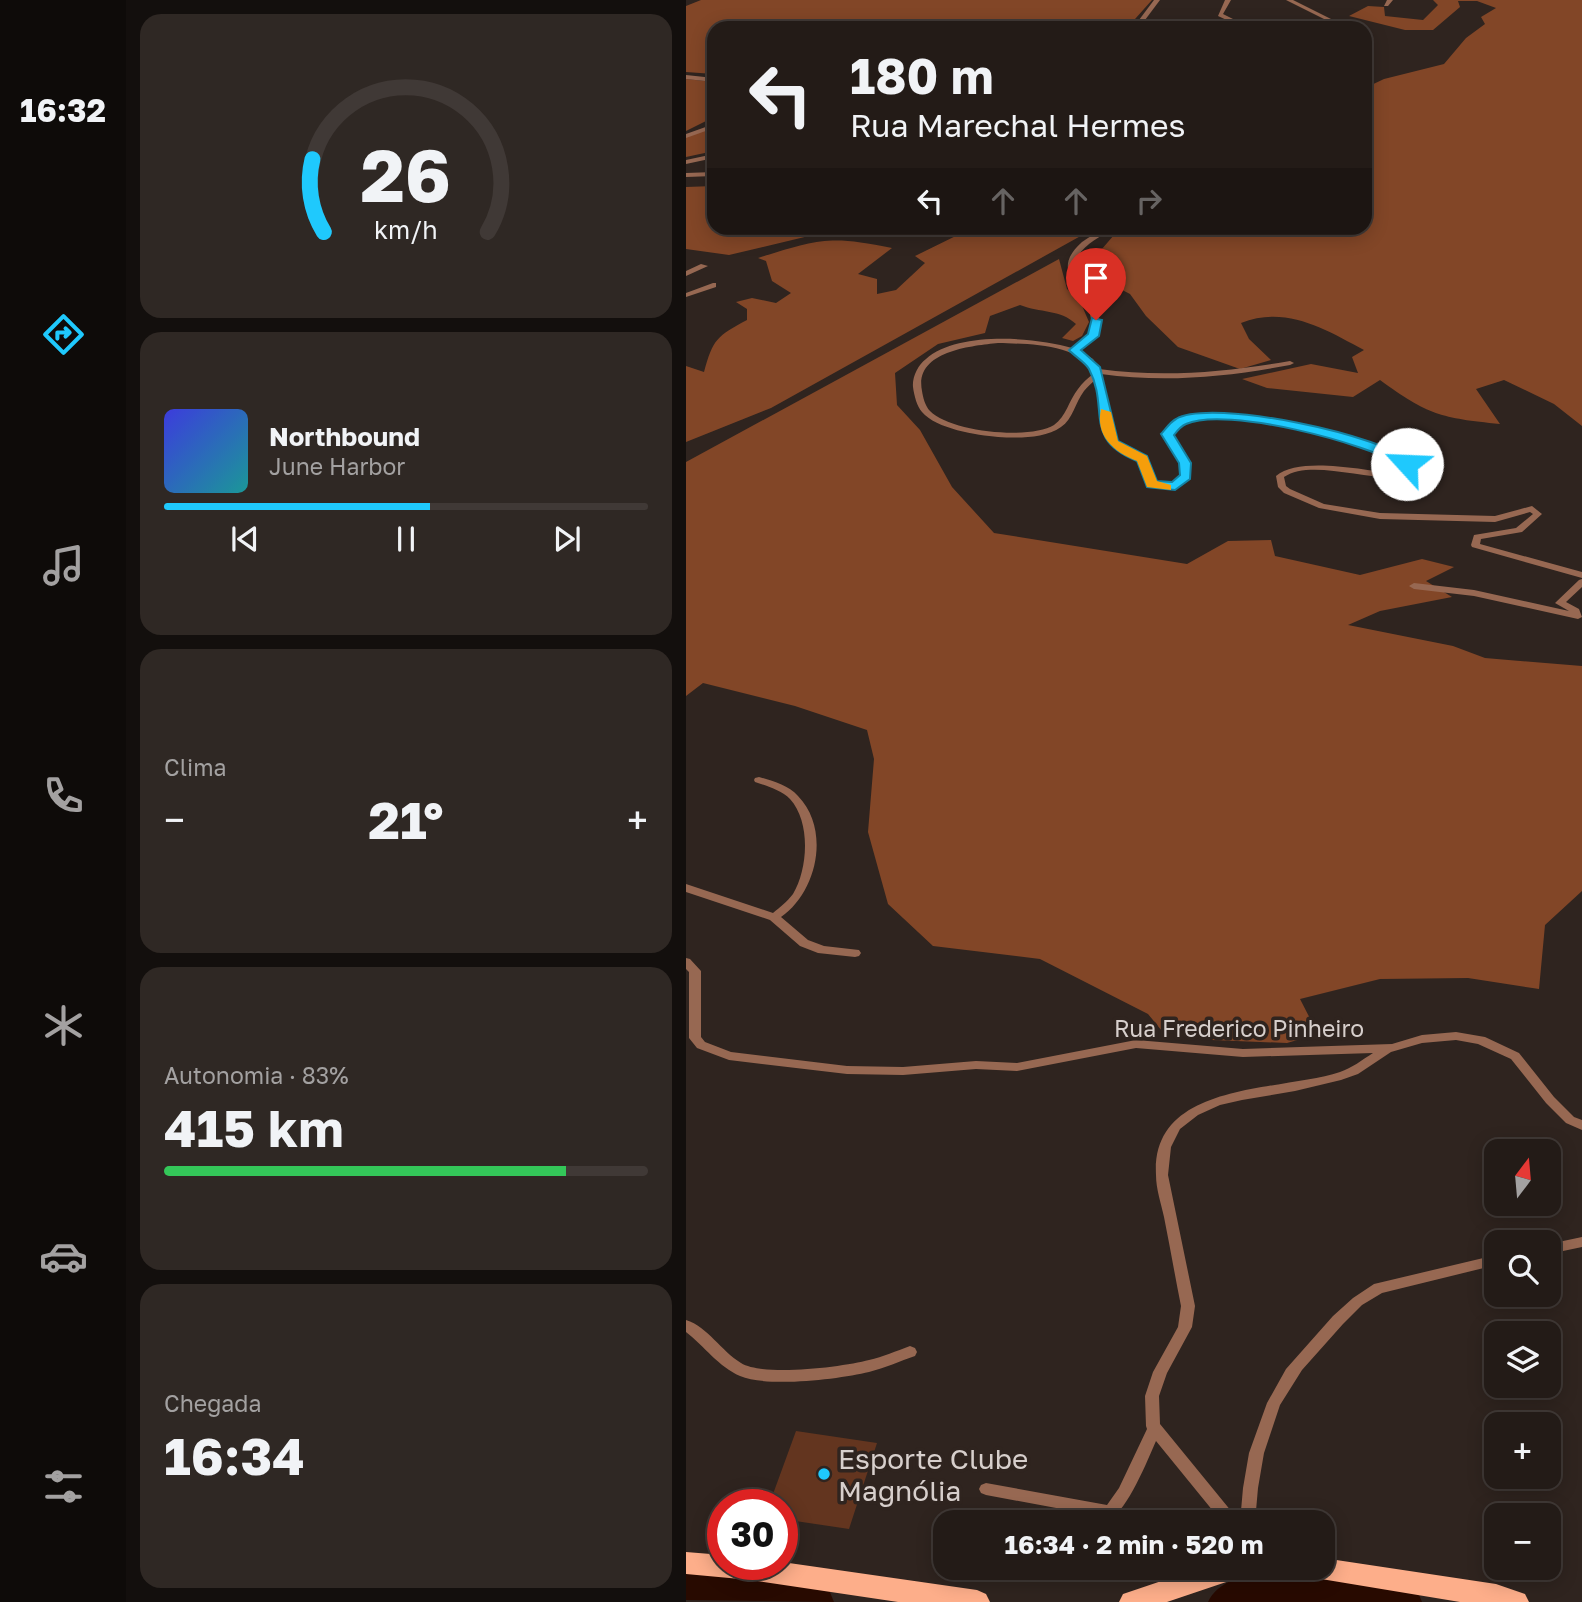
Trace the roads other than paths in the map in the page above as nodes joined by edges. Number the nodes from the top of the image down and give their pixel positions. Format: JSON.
{"nodes":[{"id":1,"x":1157,"y":0,"type":"edge"},
{"id":2,"x":1228,"y":0,"type":"edge"},
{"id":3,"x":1289,"y":0,"type":"edge"},
{"id":4,"x":1332,"y":20,"type":"dead end"},
{"id":5,"x":1141,"y":21,"type":"edge"},
{"id":6,"x":1233,"y":21,"type":"edge"},
{"id":7,"x":686,"y":77,"type":"edge"},
{"id":8,"x":707,"y":79,"type":"edge"},
{"id":9,"x":707,"y":128,"type":"edge"},
{"id":10,"x":686,"y":136,"type":"edge"},
{"id":11,"x":707,"y":158,"type":"edge"},
{"id":12,"x":686,"y":162,"type":"edge"},
{"id":13,"x":707,"y":174,"type":"edge"},
{"id":14,"x":686,"y":175,"type":"edge"},
{"id":15,"x":1098,"y":235,"type":"edge"},
{"id":16,"x":686,"y":267,"type":"edge"},
{"id":17,"x":686,"y":274,"type":"edge"},
{"id":18,"x":713,"y":285,"type":"dead end"},
{"id":19,"x":686,"y":295,"type":"edge"},
{"id":20,"x":1074,"y":350,"type":"junction"},
{"id":21,"x":1290,"y":363,"type":"dead end"},
{"id":22,"x":1096,"y":373,"type":"junction"},
{"id":23,"x":1582,"y":564,"type":"edge"},
{"id":24,"x":1578,"y":573,"type":"edge"},
{"id":25,"x":1582,"y":582,"type":"edge"},
{"id":26,"x":1414,"y":586,"type":"dead end"},
{"id":27,"x":759,"y":779,"type":"dead end"},
{"id":28,"x":686,"y":888,"type":"edge"},
{"id":29,"x":774,"y":917,"type":"junction"},
{"id":30,"x":855,"y":953,"type":"dead end"},
{"id":31,"x":686,"y":962,"type":"edge"},
{"id":32,"x":1392,"y":1048,"type":"junction"},
{"id":33,"x":1582,"y":1125,"type":"edge"},
{"id":34,"x":1582,"y":1242,"type":"edge"},
{"id":35,"x":1561,"y":1246,"type":"edge"},
{"id":36,"x":1484,"y":1263,"type":"edge"},
{"id":37,"x":686,"y":1325,"type":"edge"},
{"id":38,"x":910,"y":1352,"type":"dead end"},
{"id":39,"x":1154,"y":1431,"type":"junction"},
{"id":40,"x":986,"y":1489,"type":"dead end"},
{"id":41,"x":1220,"y":1510,"type":"edge"},
{"id":42,"x":1248,"y":1510,"type":"edge"},
{"id":43,"x":686,"y":1563,"type":"edge"},
{"id":44,"x":1335,"y":1572,"type":"edge"},
{"id":45,"x":1199,"y":1580,"type":"edge"},
{"id":46,"x":891,"y":1595,"type":"edge"},
{"id":47,"x":977,"y":1602,"type":"edge"},
{"id":48,"x":1132,"y":1602,"type":"edge"},
{"id":49,"x":1516,"y":1602,"type":"edge"}],
"edges":[{"from":1,"to":5,"type":"street"},
{"from":2,"to":6,"type":"street"},
{"from":3,"to":4,"type":"street"},
{"from":7,"to":8,"type":"street"},
{"from":9,"to":10,"type":"street"},
{"from":11,"to":12,"type":"street"},
{"from":13,"to":14,"type":"street"},
{"from":15,"to":20,"type":"street"},
{"from":16,"to":17,"type":"street"},
{"from":18,"to":19,"type":"street"},
{"from":20,"to":22,"type":"street"},
{"from":20,"to":22,"type":"street"},
{"from":21,"to":22,"type":"street"},
{"from":22,"to":24,"type":"street"},
{"from":23,"to":24,"type":"street"},
{"from":25,"to":26,"type":"street"},
{"from":27,"to":29,"type":"street"},
{"from":28,"to":29,"type":"street"},
{"from":29,"to":30,"type":"street"},
{"from":31,"to":32,"type":"street","name":"Rua Frederico Pinheiro"},
{"from":32,"to":33,"type":"street","name":"Rua Frederico Pinheiro"},
{"from":32,"to":39,"type":"street"},
{"from":34,"to":35,"type":"street"},
{"from":36,"to":42,"type":"street"},
{"from":37,"to":38,"type":"street"},
{"from":39,"to":40,"type":"street"},
{"from":39,"to":41,"type":"street"},
{"from":43,"to":46,"type":"main road"},
{"from":44,"to":49,"type":"main road"},
{"from":45,"to":48,"type":"main road"},
{"from":46,"to":47,"type":"main road"}]}
